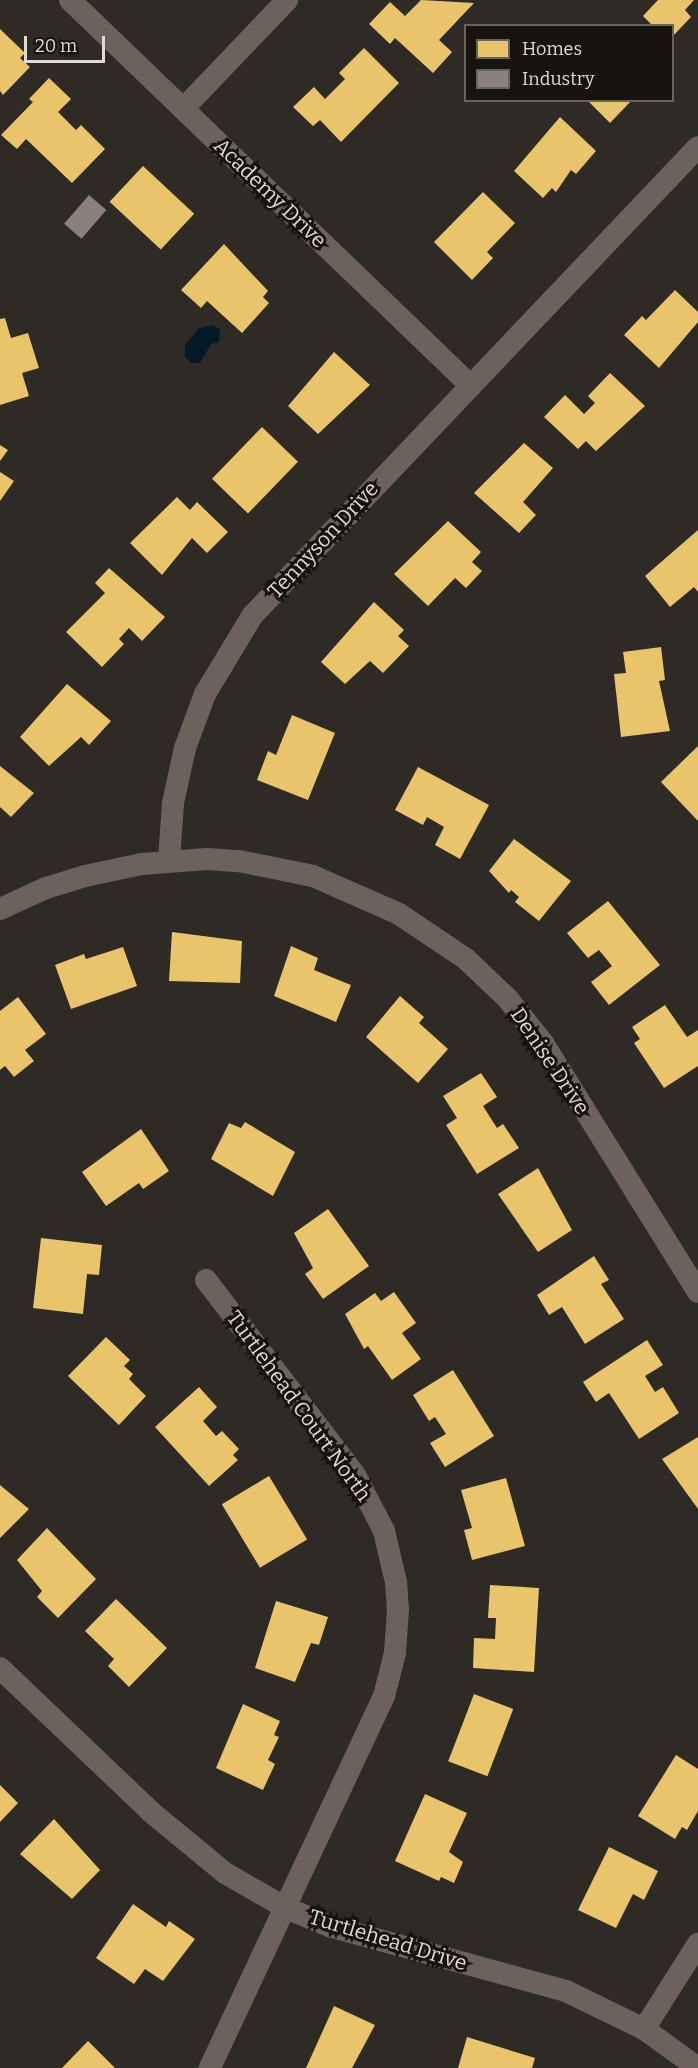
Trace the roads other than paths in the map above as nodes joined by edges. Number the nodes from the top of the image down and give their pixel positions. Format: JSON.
{"nodes":[{"id":1,"x":70,"y":0,"type":"edge"},
{"id":2,"x":287,"y":0,"type":"edge"},
{"id":3,"x":183,"y":109,"type":"junction"},
{"id":4,"x":698,"y":147,"type":"edge"},
{"id":5,"x":470,"y":385,"type":"junction"},
{"id":6,"x":169,"y":860,"type":"junction"},
{"id":7,"x":0,"y":909,"type":"edge"},
{"id":8,"x":206,"y":1280,"type":"dead end"},
{"id":9,"x":698,"y":1292,"type":"edge"},
{"id":10,"x":0,"y":1668,"type":"edge"},
{"id":11,"x":286,"y":1908,"type":"junction"},
{"id":12,"x":698,"y":1944,"type":"edge"},
{"id":13,"x":644,"y":2029,"type":"junction"},
{"id":14,"x":210,"y":2068,"type":"edge"},
{"id":15,"x":698,"y":2068,"type":"edge"}],
"edges":[{"from":1,"to":3,"type":"street","name":"Academy Drive"},
{"from":2,"to":3,"type":"street"},
{"from":3,"to":5,"type":"street","name":"Academy Drive"},
{"from":4,"to":5,"type":"street","name":"Tennyson Drive"},
{"from":5,"to":6,"type":"street","name":"Tennyson Drive"},
{"from":6,"to":7,"type":"street"},
{"from":6,"to":9,"type":"street","name":"Denise Drive"},
{"from":8,"to":11,"type":"street","name":"Turtlehead Court North"},
{"from":10,"to":11,"type":"street","name":"Turtlehead Drive"},
{"from":11,"to":13,"type":"street","name":"Turtlehead Drive"},
{"from":11,"to":14,"type":"street","name":"Turtlehead Court North"},
{"from":12,"to":13,"type":"street"},
{"from":13,"to":15,"type":"street","name":"Turtlehead Drive"}]}
